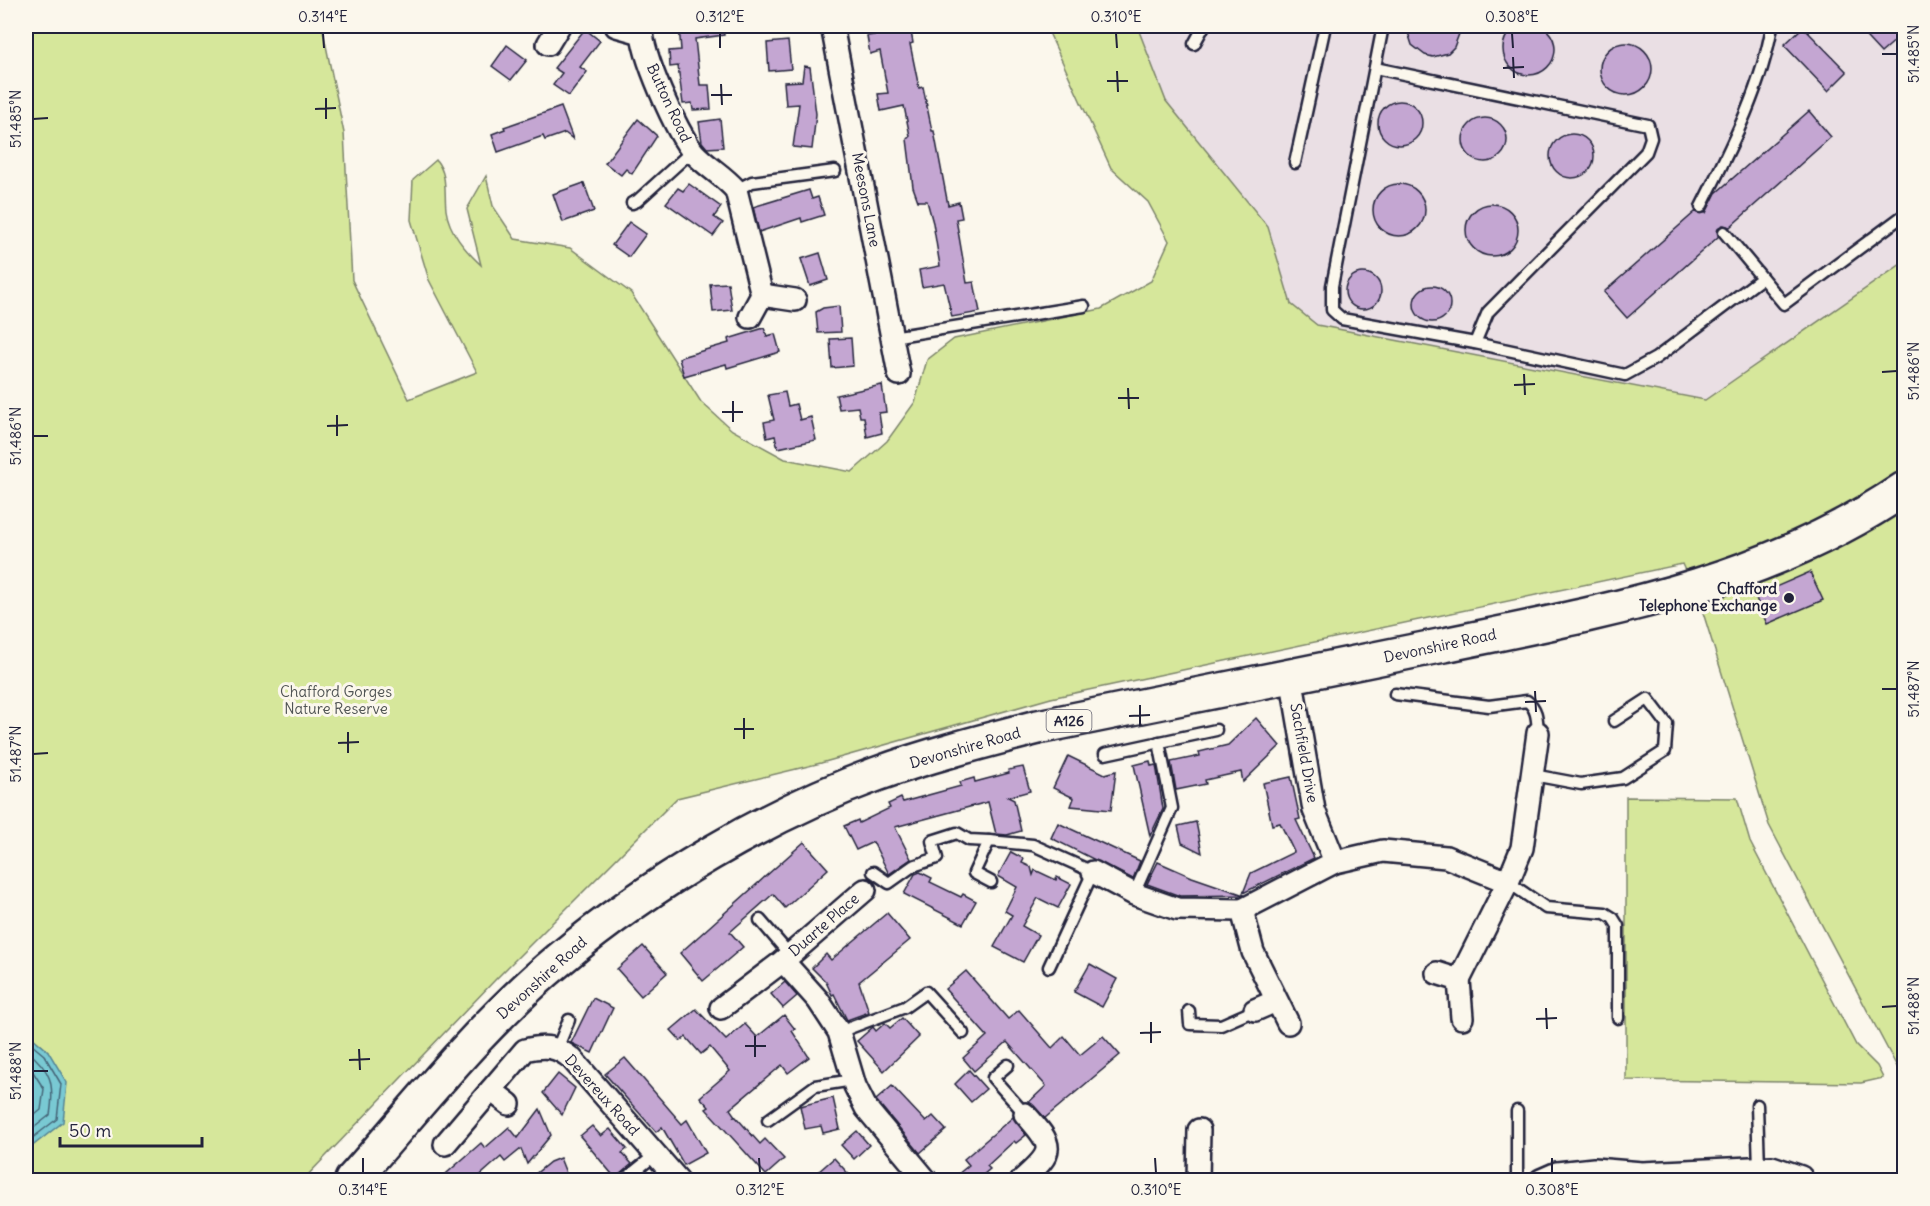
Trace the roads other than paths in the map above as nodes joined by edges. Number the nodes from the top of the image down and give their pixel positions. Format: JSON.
{"nodes":[{"id":1,"x":616,"y":26,"type":"edge"},
{"id":2,"x":832,"y":26,"type":"edge"},
{"id":3,"x":1204,"y":26,"type":"edge"},
{"id":4,"x":1325,"y":26,"type":"edge"},
{"id":5,"x":1383,"y":26,"type":"edge"},
{"id":6,"x":1772,"y":26,"type":"edge"},
{"id":7,"x":642,"y":29,"type":"edge"},
{"id":8,"x":1194,"y":44,"type":"dead end"},
{"id":9,"x":1375,"y":68,"type":"junction"},
{"id":10,"x":692,"y":151,"type":"junction"},
{"id":11,"x":1295,"y":163,"type":"dead end"},
{"id":12,"x":835,"y":171,"type":"dead end"},
{"id":13,"x":736,"y":190,"type":"junction"},
{"id":14,"x":632,"y":203,"type":"dead end"},
{"id":15,"x":1701,"y":207,"type":"dead end"},
{"id":16,"x":1905,"y":215,"type":"edge"},
{"id":17,"x":1724,"y":232,"type":"dead end"},
{"id":18,"x":1762,"y":278,"type":"junction"},
{"id":19,"x":762,"y":295,"type":"junction"},
{"id":20,"x":795,"y":300,"type":"dead end"},
{"id":21,"x":1084,"y":306,"type":"dead end"},
{"id":22,"x":750,"y":317,"type":"dead end"},
{"id":23,"x":892,"y":337,"type":"junction"},
{"id":24,"x":1475,"y":343,"type":"junction"},
{"id":25,"x":899,"y":374,"type":"dead end"},
{"id":26,"x":1905,"y":489,"type":"edge"},
{"id":27,"x":1291,"y":676,"type":"junction"},
{"id":28,"x":1395,"y":694,"type":"dead end"},
{"id":29,"x":1614,"y":720,"type":"dead end"},
{"id":30,"x":1216,"y":730,"type":"dead end"},
{"id":31,"x":1539,"y":733,"type":"joint"},
{"id":32,"x":1160,"y":742,"type":"junction"},
{"id":33,"x":1105,"y":753,"type":"dead end"},
{"id":34,"x":1533,"y":775,"type":"junction"},
{"id":35,"x":989,"y":841,"type":"junction"},
{"id":36,"x":1335,"y":862,"type":"junction"},
{"id":37,"x":1093,"y":872,"type":"junction"},
{"id":38,"x":869,"y":881,"type":"joint"},
{"id":39,"x":991,"y":882,"type":"dead end"},
{"id":40,"x":1508,"y":882,"type":"junction"},
{"id":41,"x":1134,"y":894,"type":"junction"},
{"id":42,"x":1242,"y":910,"type":"junction"},
{"id":43,"x":760,"y":920,"type":"dead end"},
{"id":44,"x":786,"y":958,"type":"junction"},
{"id":45,"x":1049,"y":967,"type":"dead end"},
{"id":46,"x":1437,"y":973,"type":"dead end"},
{"id":47,"x":1459,"y":981,"type":"junction"},
{"id":48,"x":1276,"y":1000,"type":"junction"},
{"id":49,"x":722,"y":1008,"type":"dead end"},
{"id":50,"x":1255,"y":1010,"type":"joint"},
{"id":51,"x":1189,"y":1011,"type":"dead end"},
{"id":52,"x":1462,"y":1018,"type":"dead end"},
{"id":53,"x":1618,"y":1018,"type":"dead end"},
{"id":54,"x":569,"y":1020,"type":"dead end"},
{"id":55,"x":1288,"y":1023,"type":"dead end"},
{"id":56,"x":839,"y":1032,"type":"junction"},
{"id":57,"x":963,"y":1033,"type":"dead end"},
{"id":58,"x":557,"y":1048,"type":"junction"},
{"id":59,"x":1008,"y":1065,"type":"dead end"},
{"id":60,"x":853,"y":1080,"type":"junction"},
{"id":61,"x":491,"y":1090,"type":"junction"},
{"id":62,"x":509,"y":1104,"type":"dead end"},
{"id":63,"x":1757,"y":1105,"type":"dead end"},
{"id":64,"x":1517,"y":1111,"type":"dead end"},
{"id":65,"x":1025,"y":1114,"type":"joint"},
{"id":66,"x":768,"y":1120,"type":"dead end"},
{"id":67,"x":1198,"y":1130,"type":"dead end"},
{"id":68,"x":445,"y":1144,"type":"dead end"},
{"id":69,"x":656,"y":1155,"type":"junction"},
{"id":70,"x":1759,"y":1168,"type":"junction"},
{"id":71,"x":352,"y":1180,"type":"edge"},
{"id":72,"x":624,"y":1180,"type":"edge"},
{"id":73,"x":678,"y":1180,"type":"edge"},
{"id":74,"x":926,"y":1180,"type":"edge"},
{"id":75,"x":1023,"y":1180,"type":"edge"},
{"id":76,"x":1198,"y":1180,"type":"edge"},
{"id":77,"x":1516,"y":1180,"type":"edge"},
{"id":78,"x":1541,"y":1180,"type":"edge"},
{"id":79,"x":1803,"y":1180,"type":"edge"}],
"edges":[{"from":1,"to":7,"type":"street","name":"Button Road"},
{"from":2,"to":23,"type":"street","name":"Meesons Lane"},
{"from":3,"to":8,"type":"lane"},
{"from":4,"to":11,"type":"lane"},
{"from":5,"to":9,"type":"lane"},
{"from":6,"to":15,"type":"lane"},
{"from":7,"to":10,"type":"street","name":"Button Road"},
{"from":9,"to":24,"type":"lane"},
{"from":9,"to":24,"type":"lane"},
{"from":10,"to":13,"type":"street","name":"Button Road"},
{"from":10,"to":14,"type":"lane"},
{"from":12,"to":13,"type":"lane"},
{"from":13,"to":19,"type":"street"},
{"from":16,"to":18,"type":"lane"},
{"from":17,"to":18,"type":"lane"},
{"from":18,"to":24,"type":"lane"},
{"from":19,"to":20,"type":"street"},
{"from":19,"to":22,"type":"street"},
{"from":21,"to":23,"type":"lane"},
{"from":23,"to":25,"type":"street","name":"Meesons Lane"},
{"from":26,"to":27,"type":"main road","name":"Devonshire Road","number":"A126"},
{"from":27,"to":36,"type":"street","name":"Sachfield Drive"},
{"from":27,"to":71,"type":"main road","name":"Devonshire Road","number":"A126"},
{"from":28,"to":31,"type":"lane"},
{"from":29,"to":34,"type":"lane"},
{"from":30,"to":32,"type":"lane"},
{"from":31,"to":34,"type":"street"},
{"from":32,"to":33,"type":"lane"},
{"from":32,"to":41,"type":"lane"},
{"from":34,"to":40,"type":"street"},
{"from":35,"to":37,"type":"lane"},
{"from":35,"to":38,"type":"lane"},
{"from":35,"to":39,"type":"lane"},
{"from":36,"to":40,"type":"street"},
{"from":36,"to":42,"type":"street"},
{"from":37,"to":41,"type":"street"},
{"from":37,"to":45,"type":"lane"},
{"from":38,"to":44,"type":"street","name":"Duarte Place"},
{"from":40,"to":47,"type":"street"},
{"from":40,"to":53,"type":"lane"},
{"from":41,"to":42,"type":"street"},
{"from":42,"to":48,"type":"street"},
{"from":43,"to":44,"type":"lane"},
{"from":44,"to":49,"type":"street","name":"Duarte Place"},
{"from":44,"to":56,"type":"street","name":"Duarte Place"},
{"from":46,"to":47,"type":"street"},
{"from":47,"to":52,"type":"street"},
{"from":48,"to":50,"type":"street"},
{"from":48,"to":55,"type":"street"},
{"from":50,"to":51,"type":"lane"},
{"from":54,"to":58,"type":"lane"},
{"from":56,"to":57,"type":"lane"},
{"from":56,"to":60,"type":"street","name":"Duarte Place"},
{"from":58,"to":61,"type":"street","name":"Devereux Road"},
{"from":58,"to":69,"type":"street","name":"Devereux Road"},
{"from":59,"to":65,"type":"lane"},
{"from":60,"to":66,"type":"lane"},
{"from":60,"to":74,"type":"street","name":"Duarte Place"},
{"from":61,"to":62,"type":"street"},
{"from":61,"to":68,"type":"street","name":"Devereux Road"},
{"from":63,"to":70,"type":"lane"},
{"from":64,"to":77,"type":"lane"},
{"from":65,"to":75,"type":"street"},
{"from":67,"to":76,"type":"street"},
{"from":69,"to":72,"type":"lane"},
{"from":69,"to":73,"type":"street","name":"Devereux Road"},
{"from":70,"to":78,"type":"street"},
{"from":70,"to":79,"type":"street"}]}
